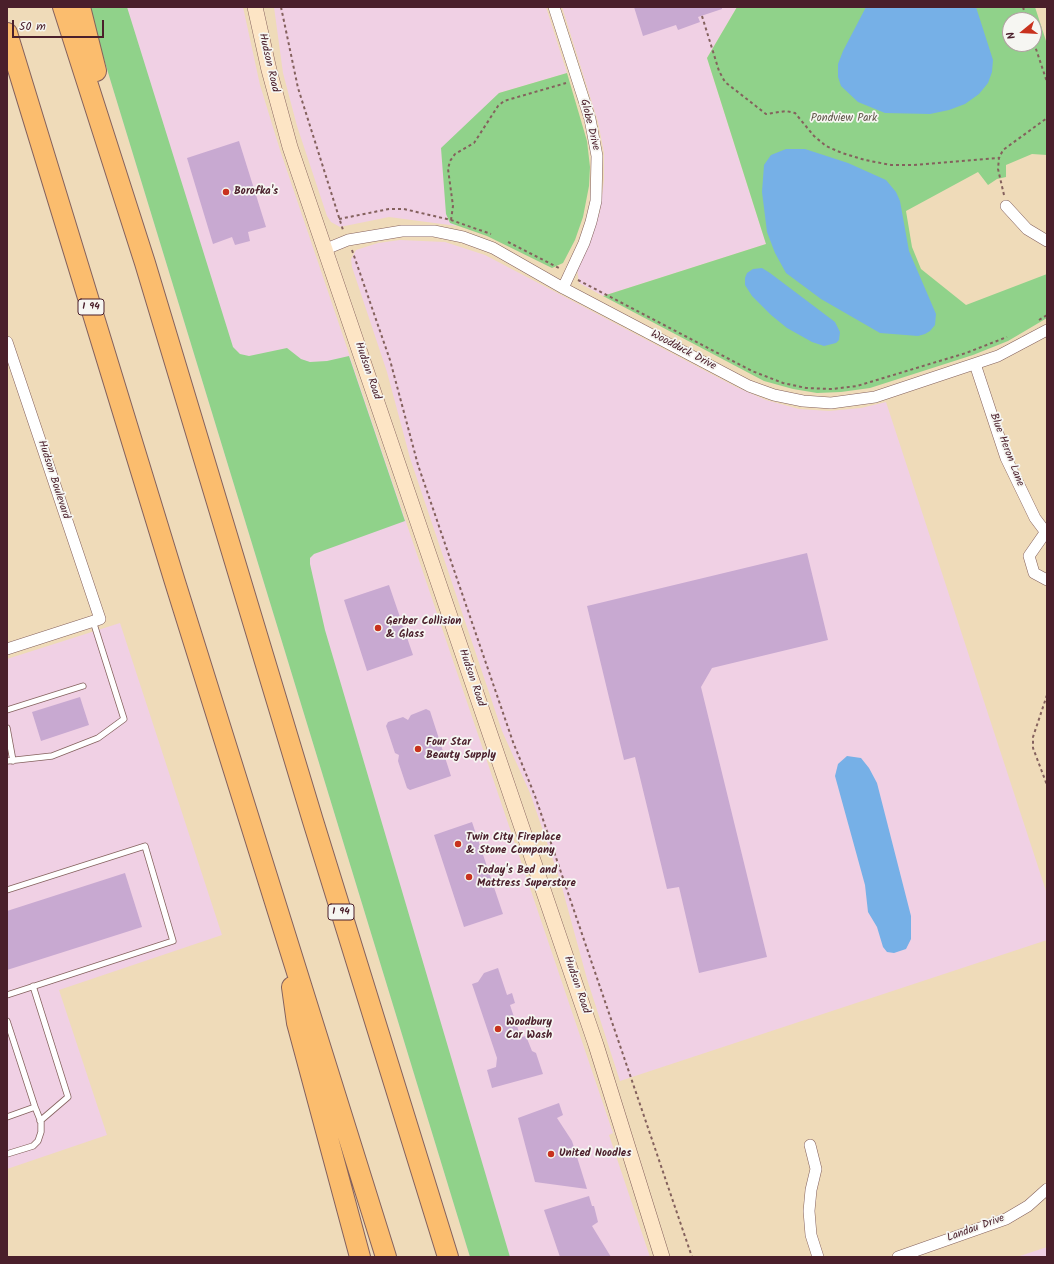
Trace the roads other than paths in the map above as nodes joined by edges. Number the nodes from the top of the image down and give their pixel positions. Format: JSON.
{"nodes":[{"id":1,"x":63,"y":7,"type":"edge"},
{"id":2,"x":80,"y":7,"type":"edge"},
{"id":3,"x":255,"y":7,"type":"edge"},
{"id":4,"x":554,"y":7,"type":"edge"},
{"id":5,"x":7,"y":33,"type":"edge"},
{"id":6,"x":1006,"y":206,"type":"road end"},
{"id":7,"x":1047,"y":242,"type":"edge"},
{"id":8,"x":326,"y":249,"type":"junction"},
{"id":9,"x":145,"y":263,"type":"junction"},
{"id":10,"x":563,"y":288,"type":"junction"},
{"id":11,"x":1047,"y":330,"type":"edge"},
{"id":12,"x":7,"y":342,"type":"edge"},
{"id":13,"x":975,"y":364,"type":"junction"},
{"id":14,"x":1046,"y":534,"type":"edge"},
{"id":15,"x":1047,"y":580,"type":"edge"},
{"id":16,"x":96,"y":620,"type":"junction"},
{"id":17,"x":7,"y":649,"type":"edge"},
{"id":18,"x":83,"y":686,"type":"dead end"},
{"id":19,"x":7,"y":710,"type":"edge"},
{"id":20,"x":7,"y":728,"type":"edge"},
{"id":21,"x":10,"y":761,"type":"edge"},
{"id":22,"x":7,"y":890,"type":"edge"},
{"id":23,"x":280,"y":914,"type":"junction"},
{"id":24,"x":32,"y":986,"type":"junction"},
{"id":25,"x":7,"y":995,"type":"edge"},
{"id":26,"x":7,"y":1021,"type":"edge"},
{"id":27,"x":35,"y":1107,"type":"junction"},
{"id":28,"x":7,"y":1117,"type":"edge"},
{"id":29,"x":40,"y":1121,"type":"junction"},
{"id":30,"x":810,"y":1145,"type":"dead end"},
{"id":31,"x":7,"y":1154,"type":"edge"},
{"id":32,"x":1047,"y":1189,"type":"edge"},
{"id":33,"x":360,"y":1257,"type":"edge"},
{"id":34,"x":386,"y":1257,"type":"edge"},
{"id":35,"x":448,"y":1257,"type":"edge"},
{"id":36,"x":662,"y":1257,"type":"edge"},
{"id":37,"x":818,"y":1257,"type":"edge"},
{"id":38,"x":898,"y":1257,"type":"edge"}],
"edges":[{"from":1,"to":9,"type":"highway","number":"I 94"},
{"from":2,"to":9,"type":"highway"},
{"from":3,"to":8,"type":"street","name":"Hudson Road"},
{"from":4,"to":10,"type":"street","name":"Globe Drive"},
{"from":5,"to":23,"type":"highway","number":"I 94"},
{"from":6,"to":7,"type":"street"},
{"from":8,"to":10,"type":"street","name":"Woodduck Drive"},
{"from":8,"to":36,"type":"street","name":"Hudson Road"},
{"from":9,"to":35,"type":"highway","number":"I 94"},
{"from":10,"to":13,"type":"street","name":"Woodduck Drive"},
{"from":11,"to":13,"type":"street","name":"Woodduck Drive"},
{"from":12,"to":16,"type":"street","name":"Hudson Boulevard"},
{"from":13,"to":14,"type":"street","name":"Blue Heron Lane"},
{"from":14,"to":15,"type":"street","name":"Blue Heron Lane"},
{"from":16,"to":17,"type":"street"},
{"from":16,"to":21,"type":"lane"},
{"from":18,"to":19,"type":"lane"},
{"from":20,"to":21,"type":"lane"},
{"from":22,"to":24,"type":"lane"},
{"from":23,"to":33,"type":"highway"},
{"from":23,"to":34,"type":"highway","number":"I 94"},
{"from":24,"to":25,"type":"lane"},
{"from":24,"to":29,"type":"lane"},
{"from":26,"to":27,"type":"lane"},
{"from":27,"to":28,"type":"lane"},
{"from":27,"to":29,"type":"lane"},
{"from":29,"to":31,"type":"lane"},
{"from":30,"to":37,"type":"street"},
{"from":32,"to":38,"type":"street","name":"Landau Drive"}]}
